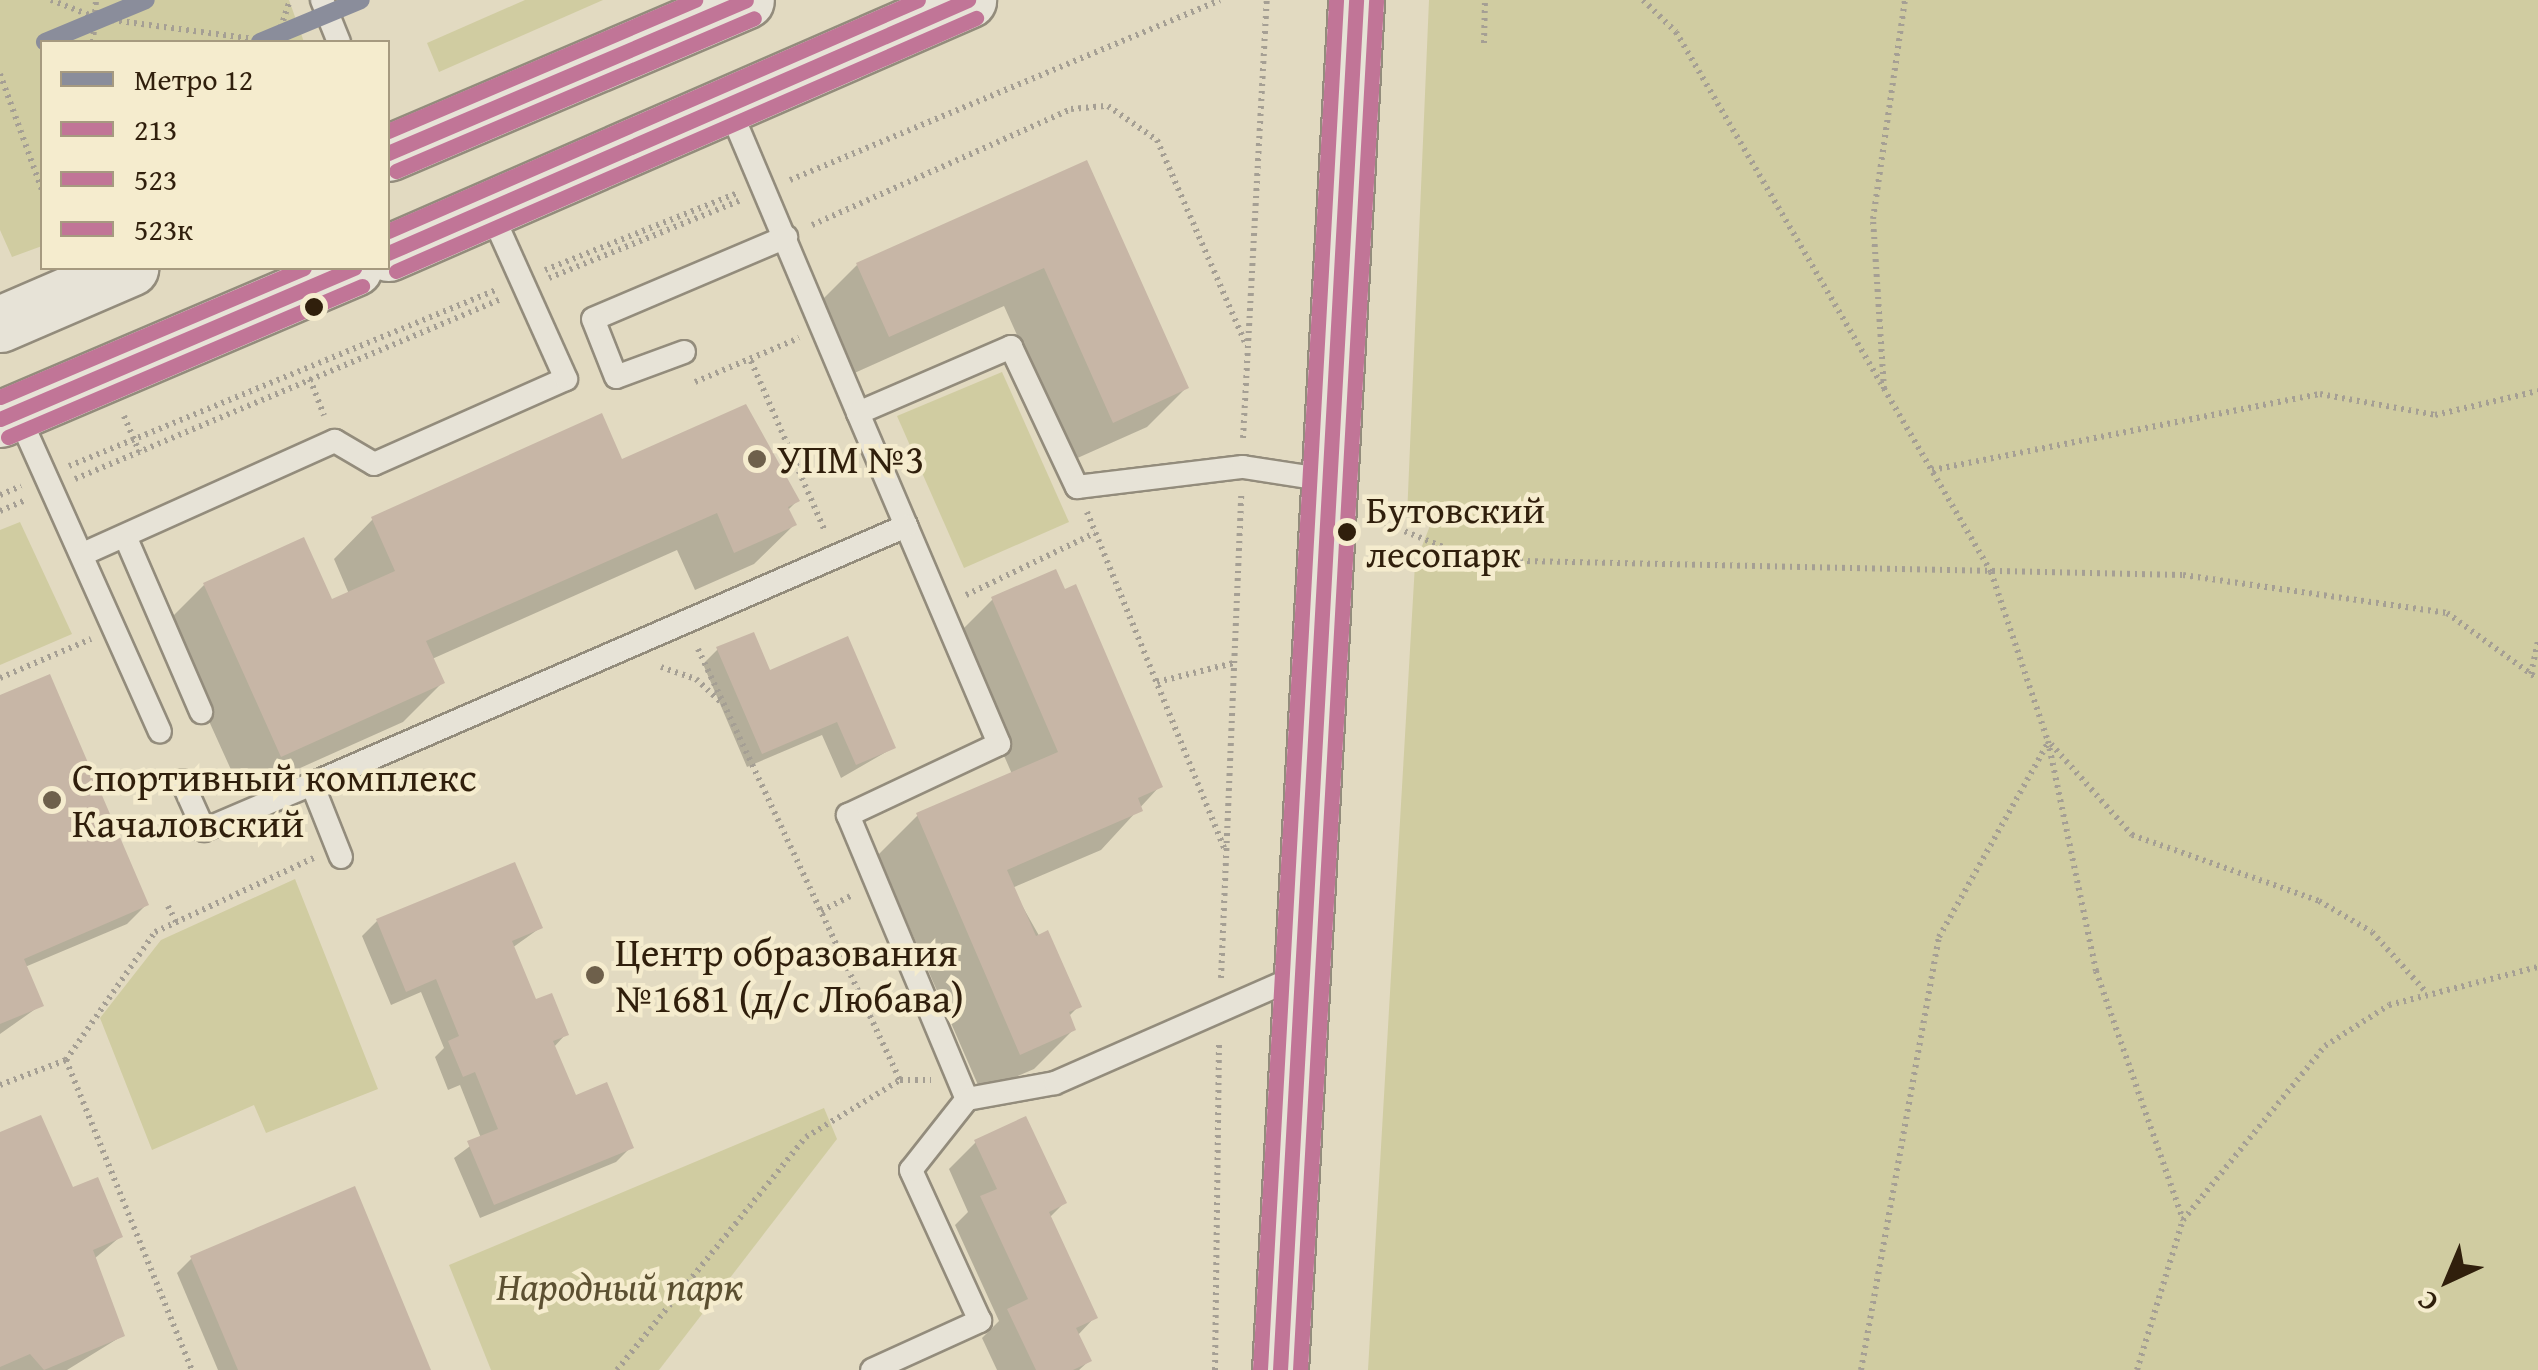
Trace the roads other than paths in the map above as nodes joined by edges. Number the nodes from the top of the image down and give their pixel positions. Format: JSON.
{"nodes":[{"id":1,"x":322,"y":0,"type":"edge"},
{"id":2,"x":746,"y":0,"type":"edge"},
{"id":3,"x":968,"y":0,"type":"edge"},
{"id":4,"x":1356,"y":0,"type":"edge"},
{"id":5,"x":338,"y":40,"type":"edge"},
{"id":6,"x":728,"y":105,"type":"junction"},
{"id":7,"x":390,"y":152,"type":"edge"},
{"id":8,"x":489,"y":208,"type":"junction"},
{"id":9,"x":786,"y":237,"type":"junction"},
{"id":10,"x":390,"y":252,"type":"edge"},
{"id":11,"x":125,"y":270,"type":"edge"},
{"id":12,"x":349,"y":270,"type":"edge"},
{"id":13,"x":0,"y":324,"type":"edge"},
{"id":14,"x":684,"y":352,"type":"dead end"},
{"id":15,"x":858,"y":413,"type":"junction"},
{"id":16,"x":8,"y":415,"type":"edge"},
{"id":17,"x":1328,"y":480,"type":"junction"},
{"id":18,"x":906,"y":526,"type":"junction"},
{"id":19,"x":124,"y":536,"type":"junction"},
{"id":20,"x":83,"y":554,"type":"junction"},
{"id":21,"x":201,"y":712,"type":"dead end"},
{"id":22,"x":160,"y":731,"type":"dead end"},
{"id":23,"x":182,"y":781,"type":"dead end"},
{"id":24,"x":312,"y":784,"type":"junction"},
{"id":25,"x":339,"y":850,"type":"road end"},
{"id":26,"x":1299,"y":976,"type":"junction"},
{"id":27,"x":962,"y":1089,"type":"junction"},
{"id":28,"x":872,"y":1370,"type":"edge"},
{"id":29,"x":1280,"y":1370,"type":"edge"}],
"edges":[{"from":1,"to":5,"type":"lane"},
{"from":2,"to":7,"type":"street"},
{"from":3,"to":6,"type":"street"},
{"from":4,"to":17,"type":"street"},
{"from":6,"to":8,"type":"street"},
{"from":6,"to":9,"type":"lane"},
{"from":8,"to":10,"type":"street"},
{"from":8,"to":19,"type":"lane"},
{"from":9,"to":14,"type":"lane"},
{"from":9,"to":15,"type":"lane"},
{"from":11,"to":13,"type":"street"},
{"from":12,"to":16,"type":"street"},
{"from":15,"to":17,"type":"lane"},
{"from":15,"to":18,"type":"lane"},
{"from":16,"to":20,"type":"lane"},
{"from":17,"to":26,"type":"street"},
{"from":18,"to":24,"type":"lane"},
{"from":18,"to":27,"type":"lane"},
{"from":19,"to":20,"type":"lane"},
{"from":19,"to":21,"type":"lane"},
{"from":20,"to":22,"type":"lane"},
{"from":23,"to":24,"type":"lane"},
{"from":24,"to":25,"type":"lane"},
{"from":26,"to":27,"type":"lane"},
{"from":26,"to":29,"type":"street"},
{"from":27,"to":28,"type":"lane"}]}
